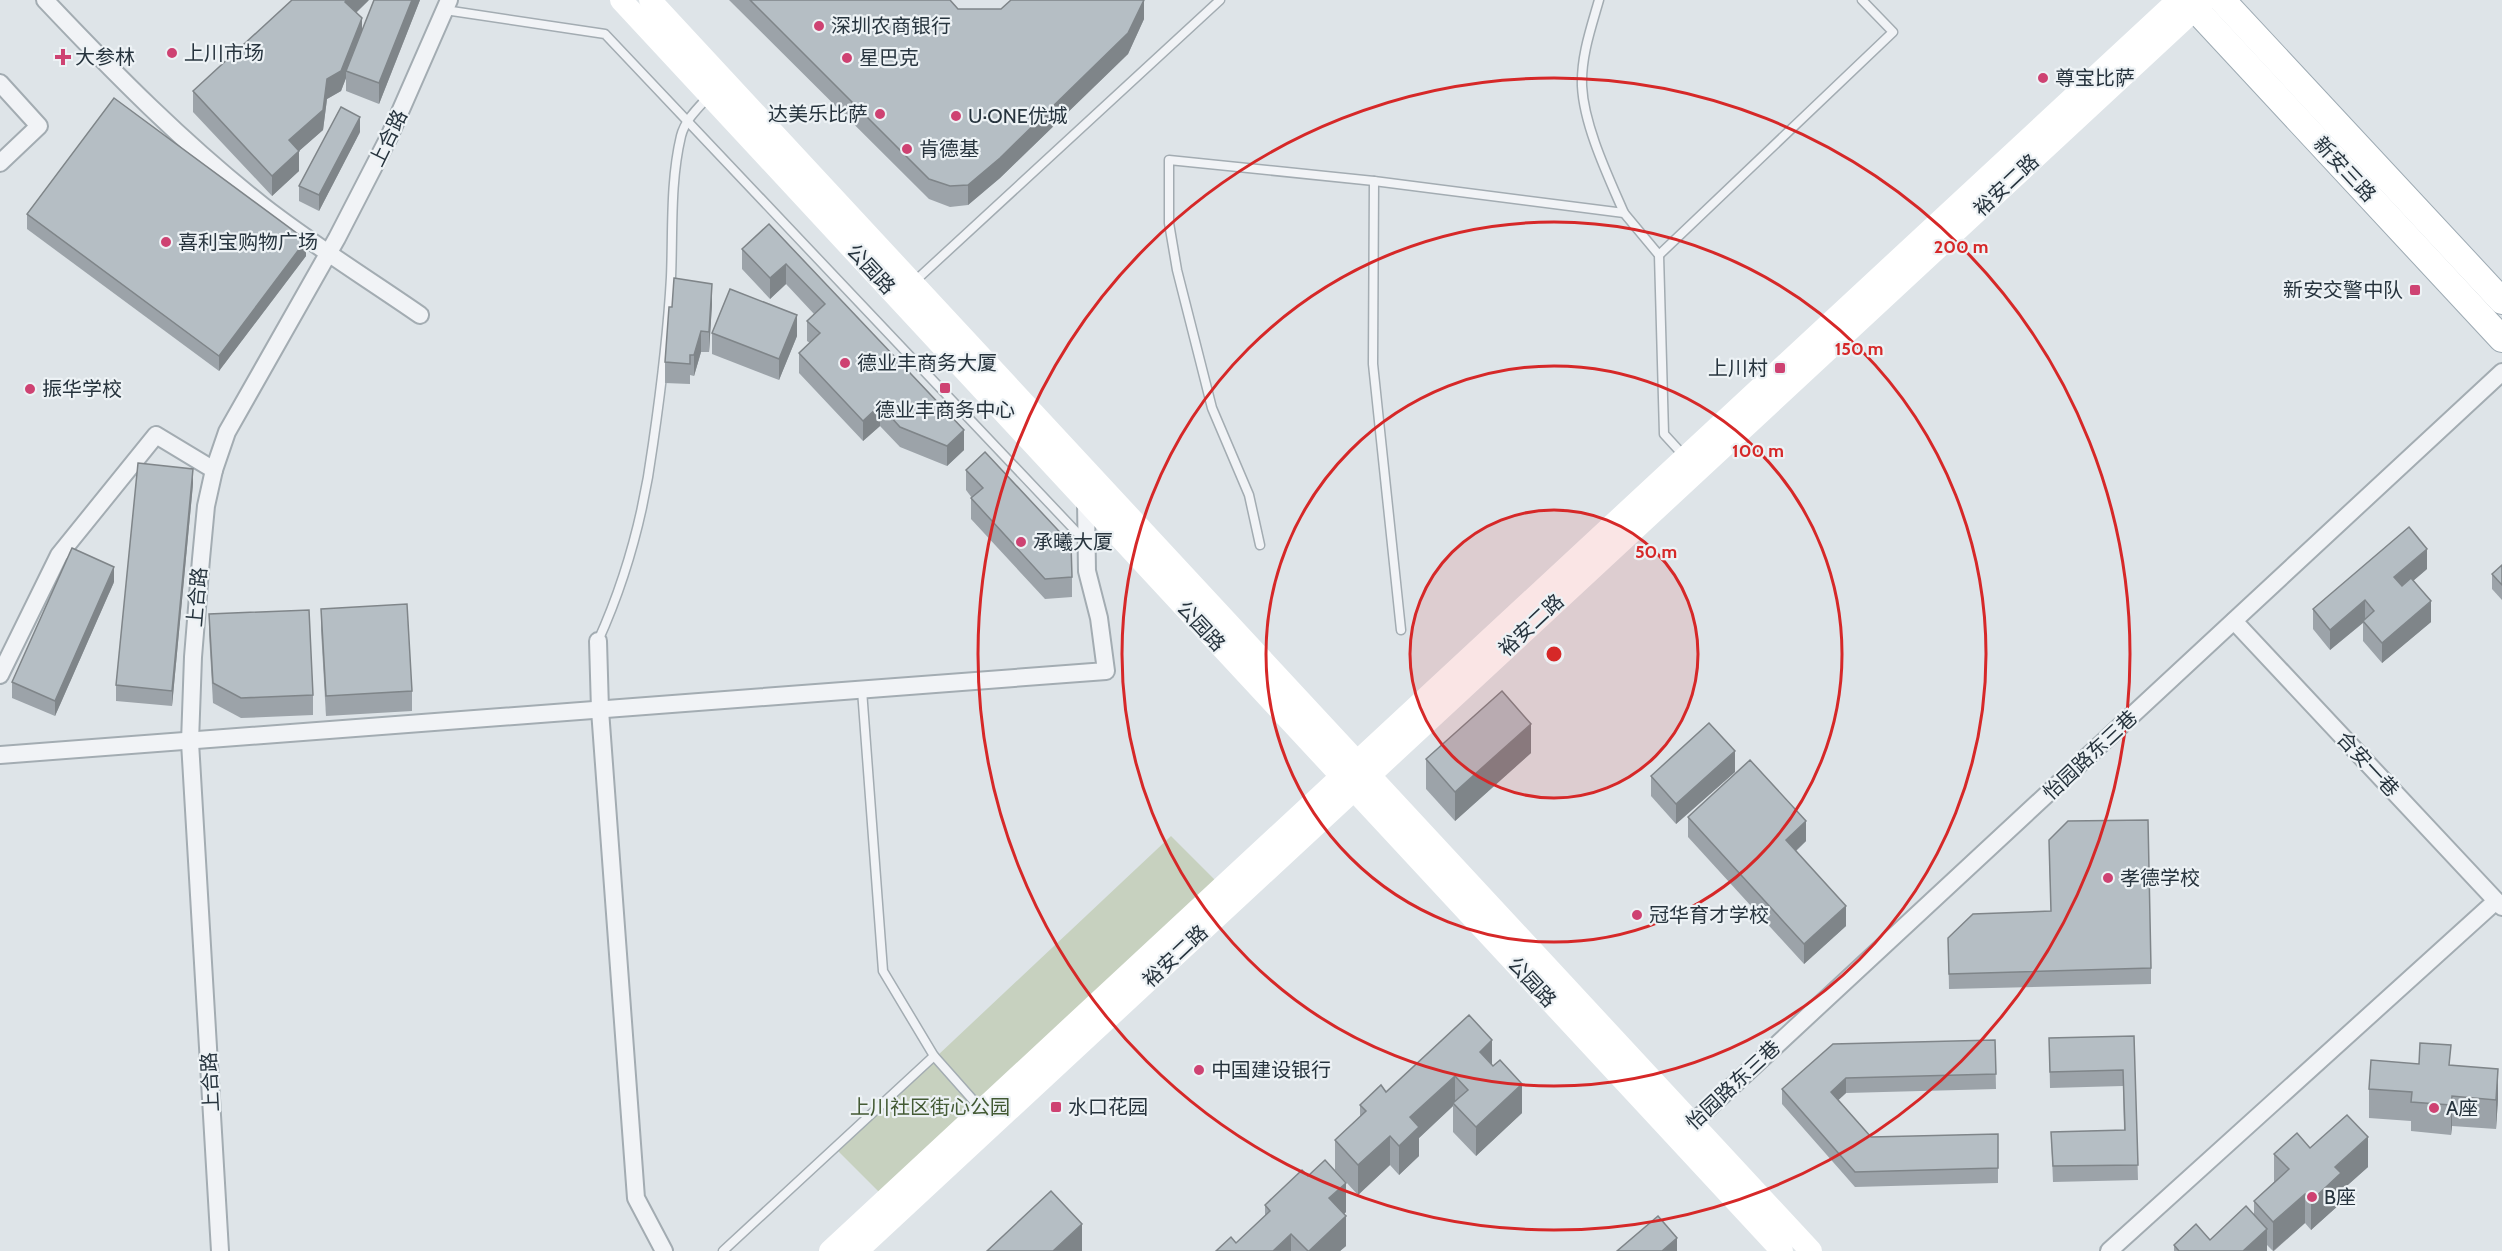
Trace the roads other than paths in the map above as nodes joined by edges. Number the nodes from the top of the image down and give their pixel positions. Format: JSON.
{"nodes":[{"id":1,"x":45,"y":0,"type":"edge"},
{"id":2,"x":621,"y":0,"type":"edge"},
{"id":3,"x":650,"y":0,"type":"edge"},
{"id":4,"x":1220,"y":0,"type":"edge"},
{"id":5,"x":1599,"y":0,"type":"edge"},
{"id":6,"x":1862,"y":0,"type":"edge"},
{"id":7,"x":2222,"y":0,"type":"edge"},
{"id":8,"x":2192,"y":2,"type":"edge"},
{"id":9,"x":447,"y":5,"type":"edge"},
{"id":10,"x":0,"y":83,"type":"edge"},
{"id":11,"x":709,"y":95,"type":"junction"},
{"id":12,"x":687,"y":121,"type":"junction"},
{"id":13,"x":0,"y":163,"type":"edge"},
{"id":14,"x":1374,"y":181,"type":"junction"},
{"id":15,"x":1624,"y":213,"type":"junction"},
{"id":16,"x":329,"y":252,"type":"junction"},
{"id":17,"x":1659,"y":255,"type":"junction"},
{"id":18,"x":913,"y":283,"type":"junction"},
{"id":19,"x":2502,"y":301,"type":"edge"},
{"id":20,"x":420,"y":315,"type":"dead end"},
{"id":21,"x":2502,"y":339,"type":"edge"},
{"id":22,"x":2502,"y":372,"type":"edge"},
{"id":23,"x":1692,"y":464,"type":"junction"},
{"id":24,"x":214,"y":470,"type":"junction"},
{"id":25,"x":1086,"y":501,"type":"junction"},
{"id":26,"x":1085,"y":541,"type":"junction"},
{"id":27,"x":1260,"y":544,"type":"dead end"},
{"id":28,"x":2234,"y":621,"type":"junction"},
{"id":29,"x":1401,"y":630,"type":"dead end"},
{"id":30,"x":598,"y":640,"type":"joint"},
{"id":31,"x":0,"y":675,"type":"edge"},
{"id":32,"x":862,"y":690,"type":"junction"},
{"id":33,"x":600,"y":710,"type":"junction"},
{"id":34,"x":190,"y":742,"type":"junction"},
{"id":35,"x":0,"y":755,"type":"edge"},
{"id":36,"x":1356,"y":776,"type":"junction"},
{"id":37,"x":2499,"y":904,"type":"edge"},
{"id":38,"x":934,"y":1056,"type":"junction"},
{"id":39,"x":982,"y":1110,"type":"junction"},
{"id":40,"x":1685,"y":1130,"type":"junction"},
{"id":41,"x":220,"y":1251,"type":"edge"},
{"id":42,"x":664,"y":1251,"type":"edge"},
{"id":43,"x":723,"y":1251,"type":"edge"},
{"id":44,"x":830,"y":1251,"type":"edge"},
{"id":45,"x":858,"y":1251,"type":"edge"},
{"id":46,"x":1782,"y":1251,"type":"edge"},
{"id":47,"x":1811,"y":1251,"type":"edge"},
{"id":48,"x":2109,"y":1251,"type":"edge"}],
"edges":[{"from":1,"to":16,"type":"street"},
{"from":2,"to":11,"type":"main road","name":"公园路"},
{"from":3,"to":18,"type":"main road","name":"公园路"},
{"from":4,"to":18,"type":"lane"},
{"from":5,"to":15,"type":"lane"},
{"from":6,"to":17,"type":"lane"},
{"from":7,"to":19,"type":"main road","name":"新安三路"},
{"from":8,"to":21,"type":"main road","name":"新安三路"},
{"from":8,"to":23,"type":"main road","name":"裕安二路"},
{"from":9,"to":12,"type":"lane"},
{"from":9,"to":16,"type":"street","name":"上合路"},
{"from":10,"to":13,"type":"street"},
{"from":11,"to":12,"type":"lane"},
{"from":11,"to":25,"type":"main road","name":"公园路"},
{"from":12,"to":26,"type":"lane"},
{"from":12,"to":30,"type":"lane"},
{"from":14,"to":15,"type":"lane"},
{"from":14,"to":27,"type":"lane"},
{"from":14,"to":29,"type":"lane"},
{"from":15,"to":17,"type":"lane"},
{"from":16,"to":20,"type":"street"},
{"from":16,"to":24,"type":"street","name":"上合路"},
{"from":17,"to":23,"type":"lane"},
{"from":18,"to":36,"type":"main road","name":"公园路"},
{"from":22,"to":28,"type":"street","name":"怡园路东三巷"},
{"from":23,"to":36,"type":"main road","name":"裕安二路"},
{"from":24,"to":31,"type":"street"},
{"from":24,"to":34,"type":"street","name":"上合路"},
{"from":25,"to":26,"type":"street"},
{"from":25,"to":36,"type":"main road","name":"公园路"},
{"from":26,"to":32,"type":"street"},
{"from":28,"to":37,"type":"street","name":"合安一巷"},
{"from":28,"to":40,"type":"street","name":"怡园路东三巷"},
{"from":30,"to":33,"type":"street"},
{"from":32,"to":33,"type":"street"},
{"from":32,"to":38,"type":"lane"},
{"from":33,"to":34,"type":"street"},
{"from":33,"to":42,"type":"street"},
{"from":34,"to":35,"type":"street"},
{"from":34,"to":41,"type":"street","name":"上合路"},
{"from":36,"to":39,"type":"main road","name":"裕安二路"},
{"from":36,"to":40,"type":"main road","name":"公园路"},
{"from":36,"to":45,"type":"main road","name":"裕安二路"},
{"from":37,"to":48,"type":"street"},
{"from":38,"to":39,"type":"lane"},
{"from":38,"to":43,"type":"lane"},
{"from":39,"to":44,"type":"main road","name":"裕安二路"},
{"from":40,"to":46,"type":"main road","name":"公园路"},
{"from":40,"to":47,"type":"main road","name":"公园路"}]}
